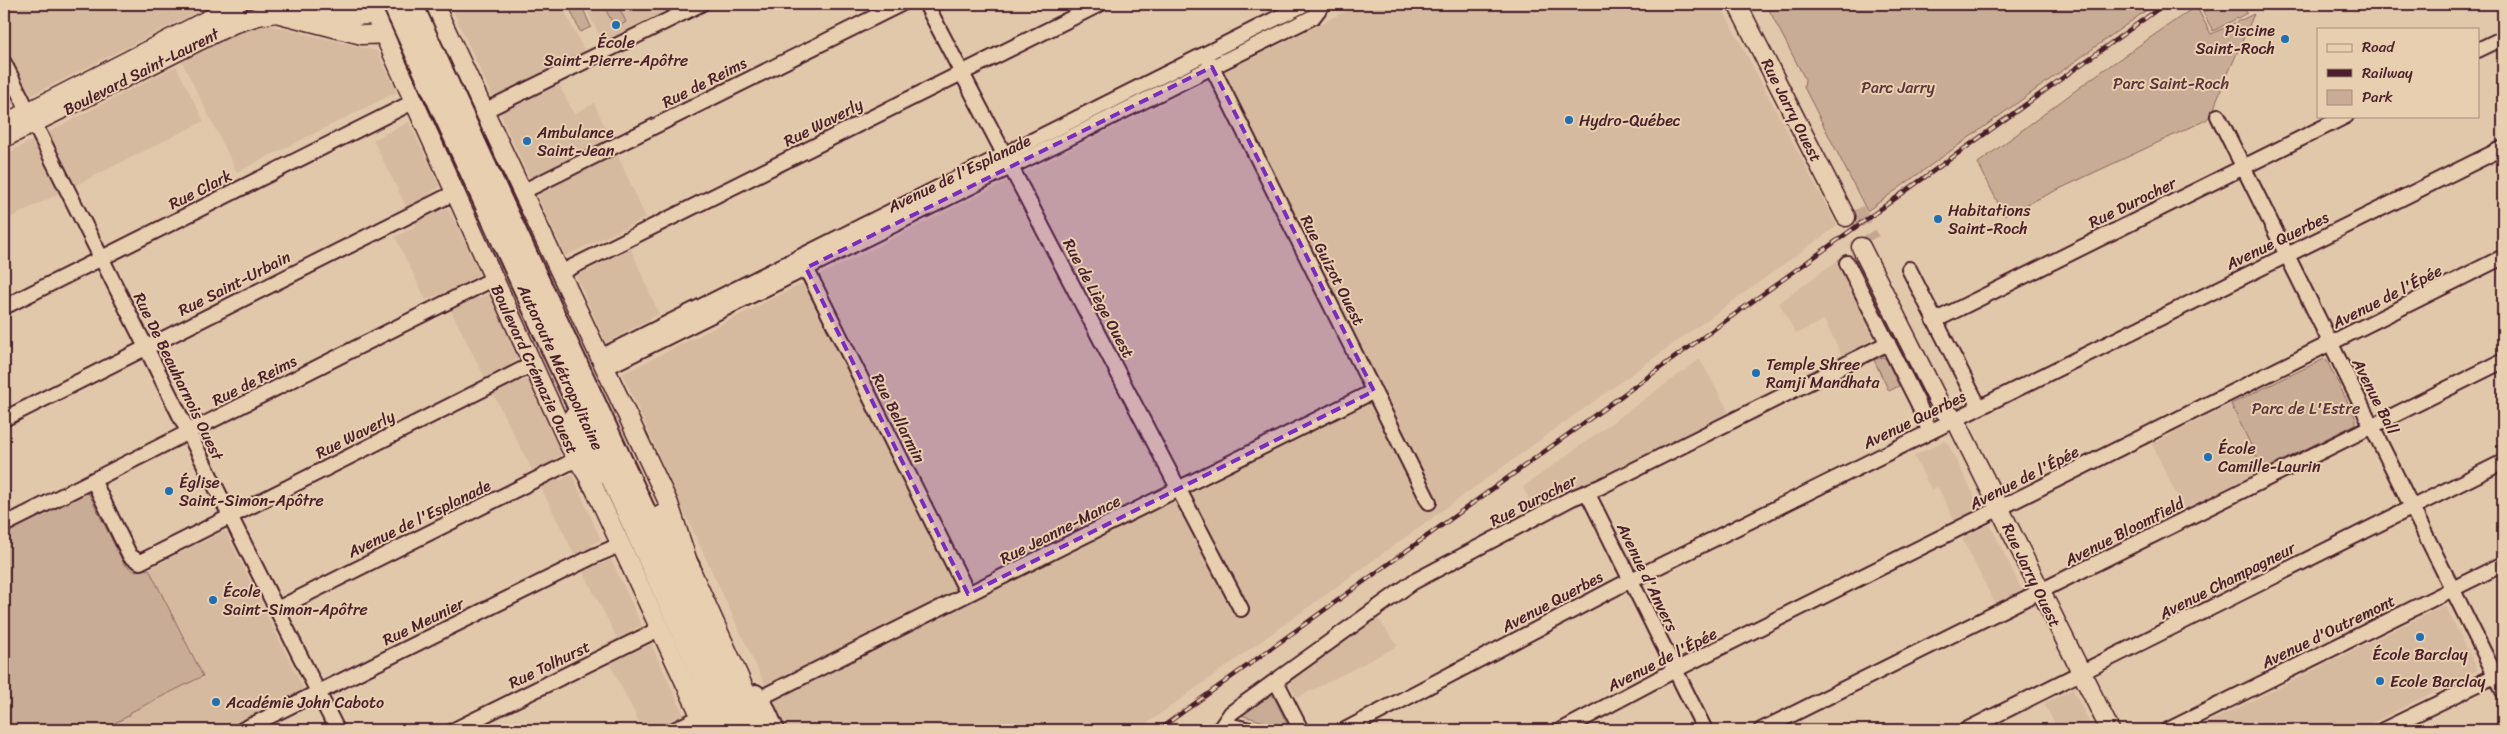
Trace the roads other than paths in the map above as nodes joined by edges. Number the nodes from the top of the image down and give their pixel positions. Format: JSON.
{"nodes":[{"id":1,"x":238,"y":4,"type":"edge"},
{"id":2,"x":268,"y":4,"type":"edge"},
{"id":3,"x":300,"y":4,"type":"edge"},
{"id":4,"x":412,"y":4,"type":"edge"},
{"id":5,"x":701,"y":4,"type":"edge"},
{"id":6,"x":901,"y":4,"type":"edge"},
{"id":7,"x":926,"y":4,"type":"edge"},
{"id":8,"x":1100,"y":4,"type":"edge"},
{"id":9,"x":1305,"y":4,"type":"edge"},
{"id":10,"x":1323,"y":4,"type":"edge"},
{"id":11,"x":1737,"y":4,"type":"edge"},
{"id":12,"x":1750,"y":4,"type":"edge"},
{"id":13,"x":382,"y":9,"type":"edge"},
{"id":14,"x":435,"y":9,"type":"edge"},
{"id":15,"x":233,"y":24,"type":"junction"},
{"id":16,"x":390,"y":34,"type":"junction"},
{"id":17,"x":2503,"y":38,"type":"edge"},
{"id":18,"x":2480,"y":49,"type":"edge"},
{"id":19,"x":1206,"y":54,"type":"junction"},
{"id":20,"x":4,"y":63,"type":"edge"},
{"id":21,"x":1212,"y":67,"type":"junction"},
{"id":22,"x":963,"y":72,"type":"junction"},
{"id":23,"x":413,"y":102,"type":"junction"},
{"id":24,"x":484,"y":111,"type":"junction"},
{"id":25,"x":2218,"y":116,"type":"dead end"},
{"id":26,"x":31,"y":117,"type":"junction"},
{"id":27,"x":2342,"y":118,"type":"edge"},
{"id":28,"x":4,"y":124,"type":"edge"},
{"id":29,"x":4,"y":138,"type":"edge"},
{"id":30,"x":2503,"y":148,"type":"edge"},
{"id":31,"x":1005,"y":154,"type":"junction"},
{"id":32,"x":1012,"y":167,"type":"junction"},
{"id":33,"x":2243,"y":167,"type":"junction"},
{"id":34,"x":483,"y":178,"type":"junction"},
{"id":35,"x":522,"y":192,"type":"junction"},
{"id":36,"x":454,"y":193,"type":"junction"},
{"id":37,"x":1866,"y":244,"type":"tunnel mouth"},
{"id":38,"x":2287,"y":256,"type":"junction"},
{"id":39,"x":2503,"y":257,"type":"edge"},
{"id":40,"x":101,"y":258,"type":"junction"},
{"id":41,"x":1847,"y":262,"type":"dead end"},
{"id":42,"x":803,"y":263,"type":"junction"},
{"id":43,"x":1909,"y":269,"type":"dead end"},
{"id":44,"x":562,"y":272,"type":"junction"},
{"id":45,"x":493,"y":279,"type":"junction"},
{"id":46,"x":4,"y":307,"type":"edge"},
{"id":47,"x":1934,"y":321,"type":"junction"},
{"id":48,"x":549,"y":342,"type":"junction"},
{"id":49,"x":1888,"y":343,"type":"junction"},
{"id":50,"x":2330,"y":344,"type":"junction"},
{"id":51,"x":146,"y":348,"type":"junction"},
{"id":52,"x":2503,"y":361,"type":"edge"},
{"id":53,"x":603,"y":362,"type":"junction"},
{"id":54,"x":533,"y":364,"type":"junction"},
{"id":55,"x":588,"y":385,"type":"junction"},
{"id":56,"x":1374,"y":391,"type":"junction"},
{"id":57,"x":1979,"y":407,"type":"junction"},
{"id":58,"x":4,"y":419,"type":"edge"},
{"id":59,"x":1955,"y":419,"type":"junction"},
{"id":60,"x":2372,"y":427,"type":"junction"},
{"id":61,"x":1929,"y":431,"type":"junction"},
{"id":62,"x":188,"y":433,"type":"junction"},
{"id":63,"x":578,"y":459,"type":"junction"},
{"id":64,"x":2503,"y":462,"type":"edge"},
{"id":65,"x":93,"y":480,"type":"junction"},
{"id":66,"x":592,"y":483,"type":"junction"},
{"id":67,"x":1179,"y":489,"type":"junction"},
{"id":68,"x":1587,"y":492,"type":"junction"},
{"id":69,"x":1429,"y":502,"type":"dead end"},
{"id":70,"x":2412,"y":508,"type":"junction"},
{"id":71,"x":2000,"y":509,"type":"junction"},
{"id":72,"x":230,"y":517,"type":"junction"},
{"id":73,"x":4,"y":525,"type":"edge"},
{"id":74,"x":620,"y":545,"type":"junction"},
{"id":75,"x":2503,"y":564,"type":"edge"},
{"id":76,"x":690,"y":568,"type":"junction"},
{"id":77,"x":1630,"y":580,"type":"junction"},
{"id":78,"x":2453,"y":589,"type":"junction"},
{"id":79,"x":2041,"y":592,"type":"junction"},
{"id":80,"x":968,"y":594,"type":"junction"},
{"id":81,"x":276,"y":609,"type":"junction"},
{"id":82,"x":1241,"y":609,"type":"dead end"},
{"id":83,"x":659,"y":629,"type":"junction"},
{"id":84,"x":1675,"y":670,"type":"junction"},
{"id":85,"x":2081,"y":673,"type":"junction"},
{"id":86,"x":2499,"y":674,"type":"edge"},
{"id":87,"x":739,"y":677,"type":"junction"},
{"id":88,"x":1276,"y":680,"type":"junction"},
{"id":89,"x":2503,"y":691,"type":"edge"},
{"id":90,"x":319,"y":693,"type":"junction"},
{"id":91,"x":762,"y":697,"type":"junction"},
{"id":92,"x":704,"y":726,"type":"edge"},
{"id":93,"x":1219,"y":729,"type":"edge"},
{"id":94,"x":242,"y":730,"type":"edge"},
{"id":95,"x":337,"y":730,"type":"edge"},
{"id":96,"x":454,"y":730,"type":"edge"},
{"id":97,"x":674,"y":730,"type":"edge"},
{"id":98,"x":728,"y":730,"type":"edge"},
{"id":99,"x":746,"y":730,"type":"edge"},
{"id":100,"x":763,"y":730,"type":"edge"},
{"id":101,"x":777,"y":730,"type":"edge"},
{"id":102,"x":1250,"y":730,"type":"edge"},
{"id":103,"x":1301,"y":730,"type":"edge"},
{"id":104,"x":1345,"y":730,"type":"edge"},
{"id":105,"x":1562,"y":730,"type":"edge"},
{"id":106,"x":1705,"y":730,"type":"edge"},
{"id":107,"x":1760,"y":730,"type":"edge"},
{"id":108,"x":1966,"y":730,"type":"edge"},
{"id":109,"x":2110,"y":730,"type":"edge"},
{"id":110,"x":2168,"y":730,"type":"edge"},
{"id":111,"x":2384,"y":730,"type":"edge"}],
"edges":[{"from":1,"to":26,"type":"main road","name":"Boulevard Saint-Laurent"},
{"from":2,"to":15,"type":"main road"},
{"from":3,"to":13,"type":"main road"},
{"from":4,"to":34,"type":"highway","name":"Autoroute Métropolitaine","bridge":true},
{"from":5,"to":24,"type":"street"},
{"from":6,"to":35,"type":"street","name":"Rue de Reims"},
{"from":7,"to":22,"type":"street","name":"Rue de Liège Ouest"},
{"from":8,"to":22,"type":"street","name":"Rue Waverly"},
{"from":9,"to":19,"type":"street","name":"Avenue de l'Esplanade"},
{"from":10,"to":21,"type":"street","name":"Avenue de l'Esplanade"},
{"from":11,"to":12,"type":"main road","name":"Rue Jarry Ouest"},
{"from":13,"to":16,"type":"main road","name":"Boulevard Crémazie Ouest"},
{"from":13,"to":34,"type":"highway","name":"Autoroute Métropolitaine","bridge":true},
{"from":14,"to":24,"type":"main road"},
{"from":15,"to":16,"type":"main road","name":"Boulevard Saint-Laurent"},
{"from":15,"to":26,"type":"main road","name":"Boulevard Saint-Laurent"},
{"from":16,"to":23,"type":"main road","name":"Boulevard Crémazie Ouest"},
{"from":17,"to":18,"type":"street"},
{"from":19,"to":21,"type":"street","name":"Rue Guizot Ouest"},
{"from":19,"to":31,"type":"street","name":"Avenue de l'Esplanade"},
{"from":20,"to":26,"type":"street","name":"Rue De Beauharnois Ouest"},
{"from":21,"to":32,"type":"street","name":"Avenue de l'Esplanade"},
{"from":21,"to":56,"type":"street","name":"Rue Guizot Ouest"},
{"from":22,"to":31,"type":"street","name":"Rue de Liège Ouest"},
{"from":22,"to":44,"type":"street","name":"Rue Waverly"},
{"from":23,"to":36,"type":"main road","name":"Boulevard Crémazie Ouest"},
{"from":23,"to":40,"type":"street","name":"Rue Clark"},
{"from":24,"to":35,"type":"main road"},
{"from":25,"to":33,"type":"street","name":"Avenue Ball"},
{"from":26,"to":28,"type":"main road","name":"Boulevard Saint-Laurent"},
{"from":26,"to":29,"type":"main road","name":"Boulevard Saint-Laurent"},
{"from":26,"to":40,"type":"street","name":"Rue De Beauharnois Ouest"},
{"from":27,"to":33,"type":"street","name":"Rue Durocher"},
{"from":30,"to":38,"type":"street","name":"Avenue Querbes"},
{"from":31,"to":32,"type":"street","name":"Rue de Liège Ouest"},
{"from":31,"to":42,"type":"street","name":"Avenue de l'Esplanade"},
{"from":32,"to":42,"type":"street","name":"Avenue de l'Esplanade"},
{"from":32,"to":67,"type":"street","name":"Rue de Liège Ouest"},
{"from":33,"to":38,"type":"street","name":"Avenue Ball"},
{"from":33,"to":47,"type":"street","name":"Rue Durocher"},
{"from":34,"to":48,"type":"highway","name":"Autoroute Métropolitaine"},
{"from":34,"to":55,"type":"highway","name":"Autoroute Métropolitaine"},
{"from":35,"to":44,"type":"main road"},
{"from":36,"to":45,"type":"main road","name":"Boulevard Crémazie Ouest"},
{"from":36,"to":51,"type":"street","name":"Rue Saint-Urbain"},
{"from":37,"to":59,"type":"main road","name":"Rue Jarry Ouest"},
{"from":38,"to":50,"type":"street","name":"Avenue Ball"},
{"from":38,"to":57,"type":"street","name":"Avenue Querbes"},
{"from":39,"to":50,"type":"street","name":"Avenue de l'Épée"},
{"from":40,"to":46,"type":"street","name":"Rue Clark"},
{"from":40,"to":51,"type":"street","name":"Rue De Beauharnois Ouest"},
{"from":41,"to":49,"type":"street"},
{"from":42,"to":53,"type":"street","name":"Avenue de l'Esplanade"},
{"from":42,"to":80,"type":"street","name":"Rue Bellarmin"},
{"from":43,"to":47,"type":"street"},
{"from":44,"to":53,"type":"main road"},
{"from":45,"to":54,"type":"main road","name":"Boulevard Crémazie Ouest"},
{"from":45,"to":62,"type":"street","name":"Rue de Reims"},
{"from":47,"to":57,"type":"street"},
{"from":48,"to":66,"type":"highway"},
{"from":48,"to":98,"type":"highway","name":"Autoroute Métropolitaine"},
{"from":49,"to":61,"type":"street"},
{"from":49,"to":68,"type":"street","name":"Rue Durocher"},
{"from":50,"to":60,"type":"street","name":"Avenue Ball"},
{"from":50,"to":71,"type":"street","name":"Avenue de l'Épée"},
{"from":51,"to":58,"type":"street","name":"Rue Saint-Urbain"},
{"from":51,"to":62,"type":"street","name":"Rue De Beauharnois Ouest"},
{"from":52,"to":60,"type":"street","name":"Avenue Bloomfield"},
{"from":53,"to":76,"type":"main road"},
{"from":54,"to":63,"type":"main road","name":"Boulevard Crémazie Ouest"},
{"from":54,"to":72,"type":"street","name":"Rue Waverly"},
{"from":55,"to":76,"type":"highway"},
{"from":55,"to":99,"type":"highway","name":"Autoroute Métropolitaine"},
{"from":56,"to":67,"type":"street","name":"Rue Jeanne-Mance"},
{"from":56,"to":69,"type":"street","name":"Rue Guizot Ouest"},
{"from":57,"to":59,"type":"street","name":"Avenue Querbes"},
{"from":59,"to":61,"type":"street","name":"Avenue Querbes"},
{"from":59,"to":71,"type":"main road","name":"Rue Jarry Ouest"},
{"from":60,"to":70,"type":"street","name":"Avenue Ball"},
{"from":60,"to":79,"type":"street","name":"Avenue Bloomfield"},
{"from":61,"to":77,"type":"street","name":"Avenue Querbes"},
{"from":62,"to":65,"type":"street","name":"Rue de Reims"},
{"from":62,"to":72,"type":"street","name":"Rue De Beauharnois Ouest"},
{"from":63,"to":66,"type":"main road","name":"Boulevard Crémazie Ouest"},
{"from":63,"to":81,"type":"street","name":"Avenue de l'Esplanade"},
{"from":64,"to":70,"type":"street","name":"Avenue Champagneur"},
{"from":65,"to":72,"type":"street","name":"Rue Waverly"},
{"from":65,"to":73,"type":"street","name":"Rue de Reims"},
{"from":66,"to":74,"type":"main road","name":"Boulevard Crémazie Ouest"},
{"from":67,"to":80,"type":"street","name":"Rue Jeanne-Mance"},
{"from":67,"to":82,"type":"street","name":"Rue de Liège Ouest"},
{"from":68,"to":77,"type":"street","name":"Avenue d'Anvers"},
{"from":68,"to":88,"type":"street","name":"Rue Durocher"},
{"from":70,"to":78,"type":"street","name":"Avenue Ball"},
{"from":70,"to":85,"type":"street","name":"Avenue Champagneur"},
{"from":71,"to":79,"type":"main road","name":"Rue Jarry Ouest"},
{"from":71,"to":84,"type":"street","name":"Avenue de l'Épée"},
{"from":72,"to":81,"type":"street","name":"Rue De Beauharnois Ouest"},
{"from":74,"to":83,"type":"main road","name":"Boulevard Crémazie Ouest"},
{"from":74,"to":90,"type":"street","name":"Rue Meunier"},
{"from":75,"to":78,"type":"street","name":"Avenue d'Outremont"},
{"from":76,"to":87,"type":"main road"},
{"from":77,"to":84,"type":"street","name":"Avenue d'Anvers"},
{"from":77,"to":104,"type":"street","name":"Avenue Querbes"},
{"from":78,"to":86,"type":"street","name":"Avenue Ball"},
{"from":78,"to":110,"type":"street","name":"Avenue d'Outremont"},
{"from":79,"to":85,"type":"main road","name":"Rue Jarry Ouest"},
{"from":79,"to":107,"type":"street","name":"Avenue Bloomfield"},
{"from":80,"to":91,"type":"street","name":"Rue Jeanne-Mance"},
{"from":81,"to":90,"type":"street","name":"Rue De Beauharnois Ouest"},
{"from":83,"to":92,"type":"main road","name":"Boulevard Crémazie Ouest"},
{"from":83,"to":96,"type":"street","name":"Rue Tolhurst"},
{"from":84,"to":105,"type":"street","name":"Avenue de l'Épée"},
{"from":84,"to":106,"type":"street","name":"Avenue d'Anvers"},
{"from":85,"to":108,"type":"street","name":"Avenue Champagneur"},
{"from":85,"to":109,"type":"main road","name":"Rue Jarry Ouest"},
{"from":86,"to":89,"type":"street","name":"Avenue Ball"},
{"from":86,"to":111,"type":"street"},
{"from":87,"to":91,"type":"street"},
{"from":87,"to":100,"type":"main road"},
{"from":88,"to":93,"type":"street","name":"Rue Durocher"},
{"from":88,"to":103,"type":"street"},
{"from":90,"to":94,"type":"street","name":"Rue Meunier"},
{"from":90,"to":95,"type":"street","name":"Rue De Beauharnois Ouest"},
{"from":91,"to":101,"type":"street"},
{"from":92,"to":97,"type":"street"},
{"from":93,"to":102,"type":"street"}]}
